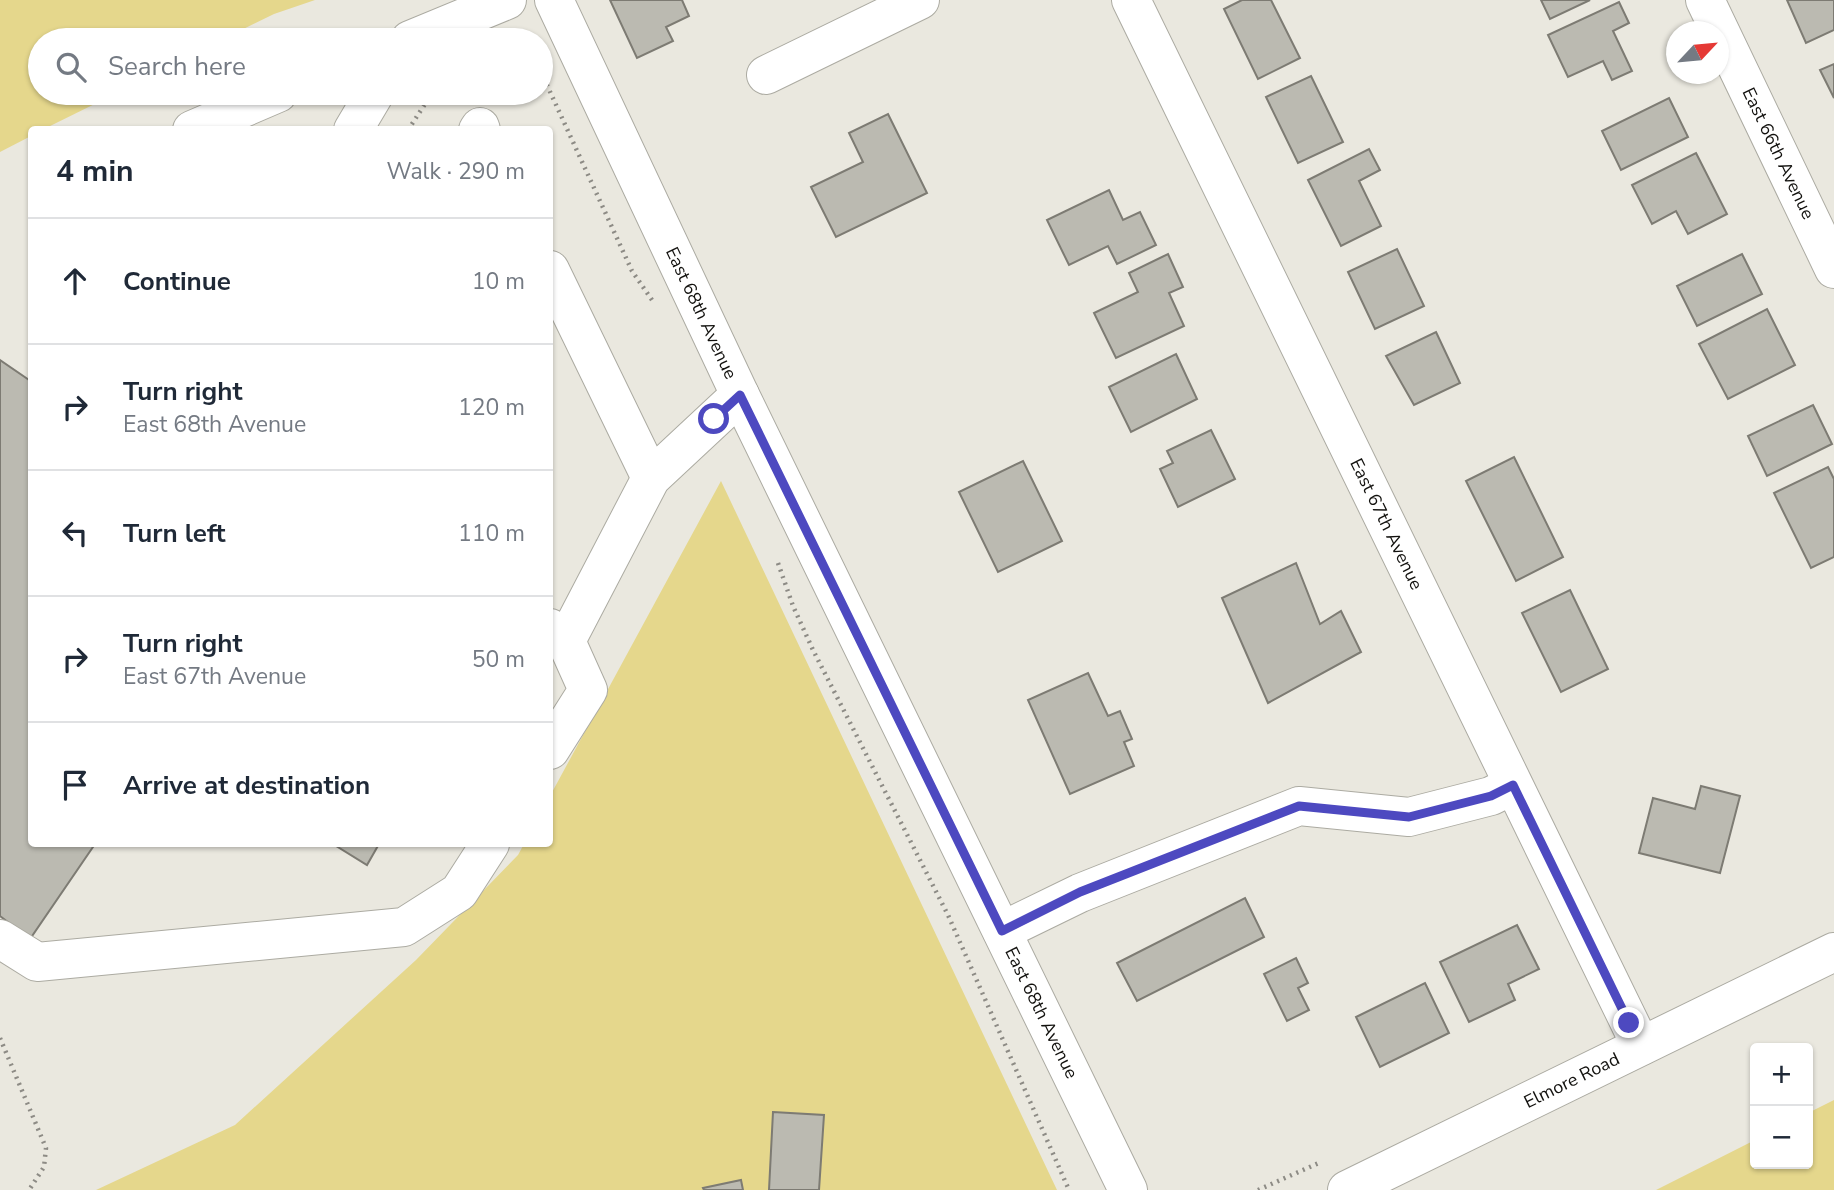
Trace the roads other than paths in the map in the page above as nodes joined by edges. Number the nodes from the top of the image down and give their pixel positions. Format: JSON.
{"nodes":[{"id":1,"x":507,"y":0,"type":"edge"},
{"id":2,"x":554,"y":0,"type":"edge"},
{"id":3,"x":920,"y":0,"type":"edge"},
{"id":4,"x":1131,"y":0,"type":"edge"},
{"id":5,"x":1704,"y":0,"type":"edge"},
{"id":6,"x":439,"y":28,"type":"edge"},
{"id":7,"x":766,"y":75,"type":"dead end"},
{"id":8,"x":246,"y":105,"type":"edge"},
{"id":9,"x":368,"y":105,"type":"edge"},
{"id":10,"x":200,"y":126,"type":"edge"},
{"id":11,"x":355,"y":126,"type":"edge"},
{"id":12,"x":1834,"y":269,"type":"edge"},
{"id":13,"x":553,"y":276,"type":"edge"},
{"id":14,"x":740,"y":395,"type":"junction"},
{"id":15,"x":651,"y":478,"type":"junction"},
{"id":16,"x":558,"y":634,"type":"edge"},
{"id":17,"x":553,"y":745,"type":"edge"},
{"id":18,"x":1513,"y":785,"type":"junction"},
{"id":19,"x":488,"y":847,"type":"edge"},
{"id":20,"x":1002,"y":931,"type":"junction"},
{"id":21,"x":0,"y":939,"type":"edge"},
{"id":22,"x":1834,"y":952,"type":"edge"},
{"id":23,"x":1641,"y":1046,"type":"junction"},
{"id":24,"x":1128,"y":1190,"type":"edge"},
{"id":25,"x":1347,"y":1190,"type":"edge"}],
"edges":[{"from":1,"to":6,"type":"street"},
{"from":2,"to":14,"type":"street","name":"East 68th Avenue"},
{"from":3,"to":7,"type":"street"},
{"from":4,"to":18,"type":"street","name":"East 67th Avenue"},
{"from":5,"to":12,"type":"street","name":"East 66th Avenue"},
{"from":8,"to":10,"type":"street"},
{"from":9,"to":11,"type":"street"},
{"from":13,"to":15,"type":"street"},
{"from":14,"to":15,"type":"street"},
{"from":14,"to":20,"type":"street","name":"East 68th Avenue"},
{"from":15,"to":16,"type":"street"},
{"from":16,"to":17,"type":"street"},
{"from":18,"to":20,"type":"street"},
{"from":18,"to":23,"type":"street","name":"East 67th Avenue"},
{"from":19,"to":21,"type":"street"},
{"from":20,"to":24,"type":"street","name":"East 68th Avenue"},
{"from":22,"to":23,"type":"street","name":"Elmore Road"},
{"from":23,"to":25,"type":"street","name":"Elmore Road"}]}
